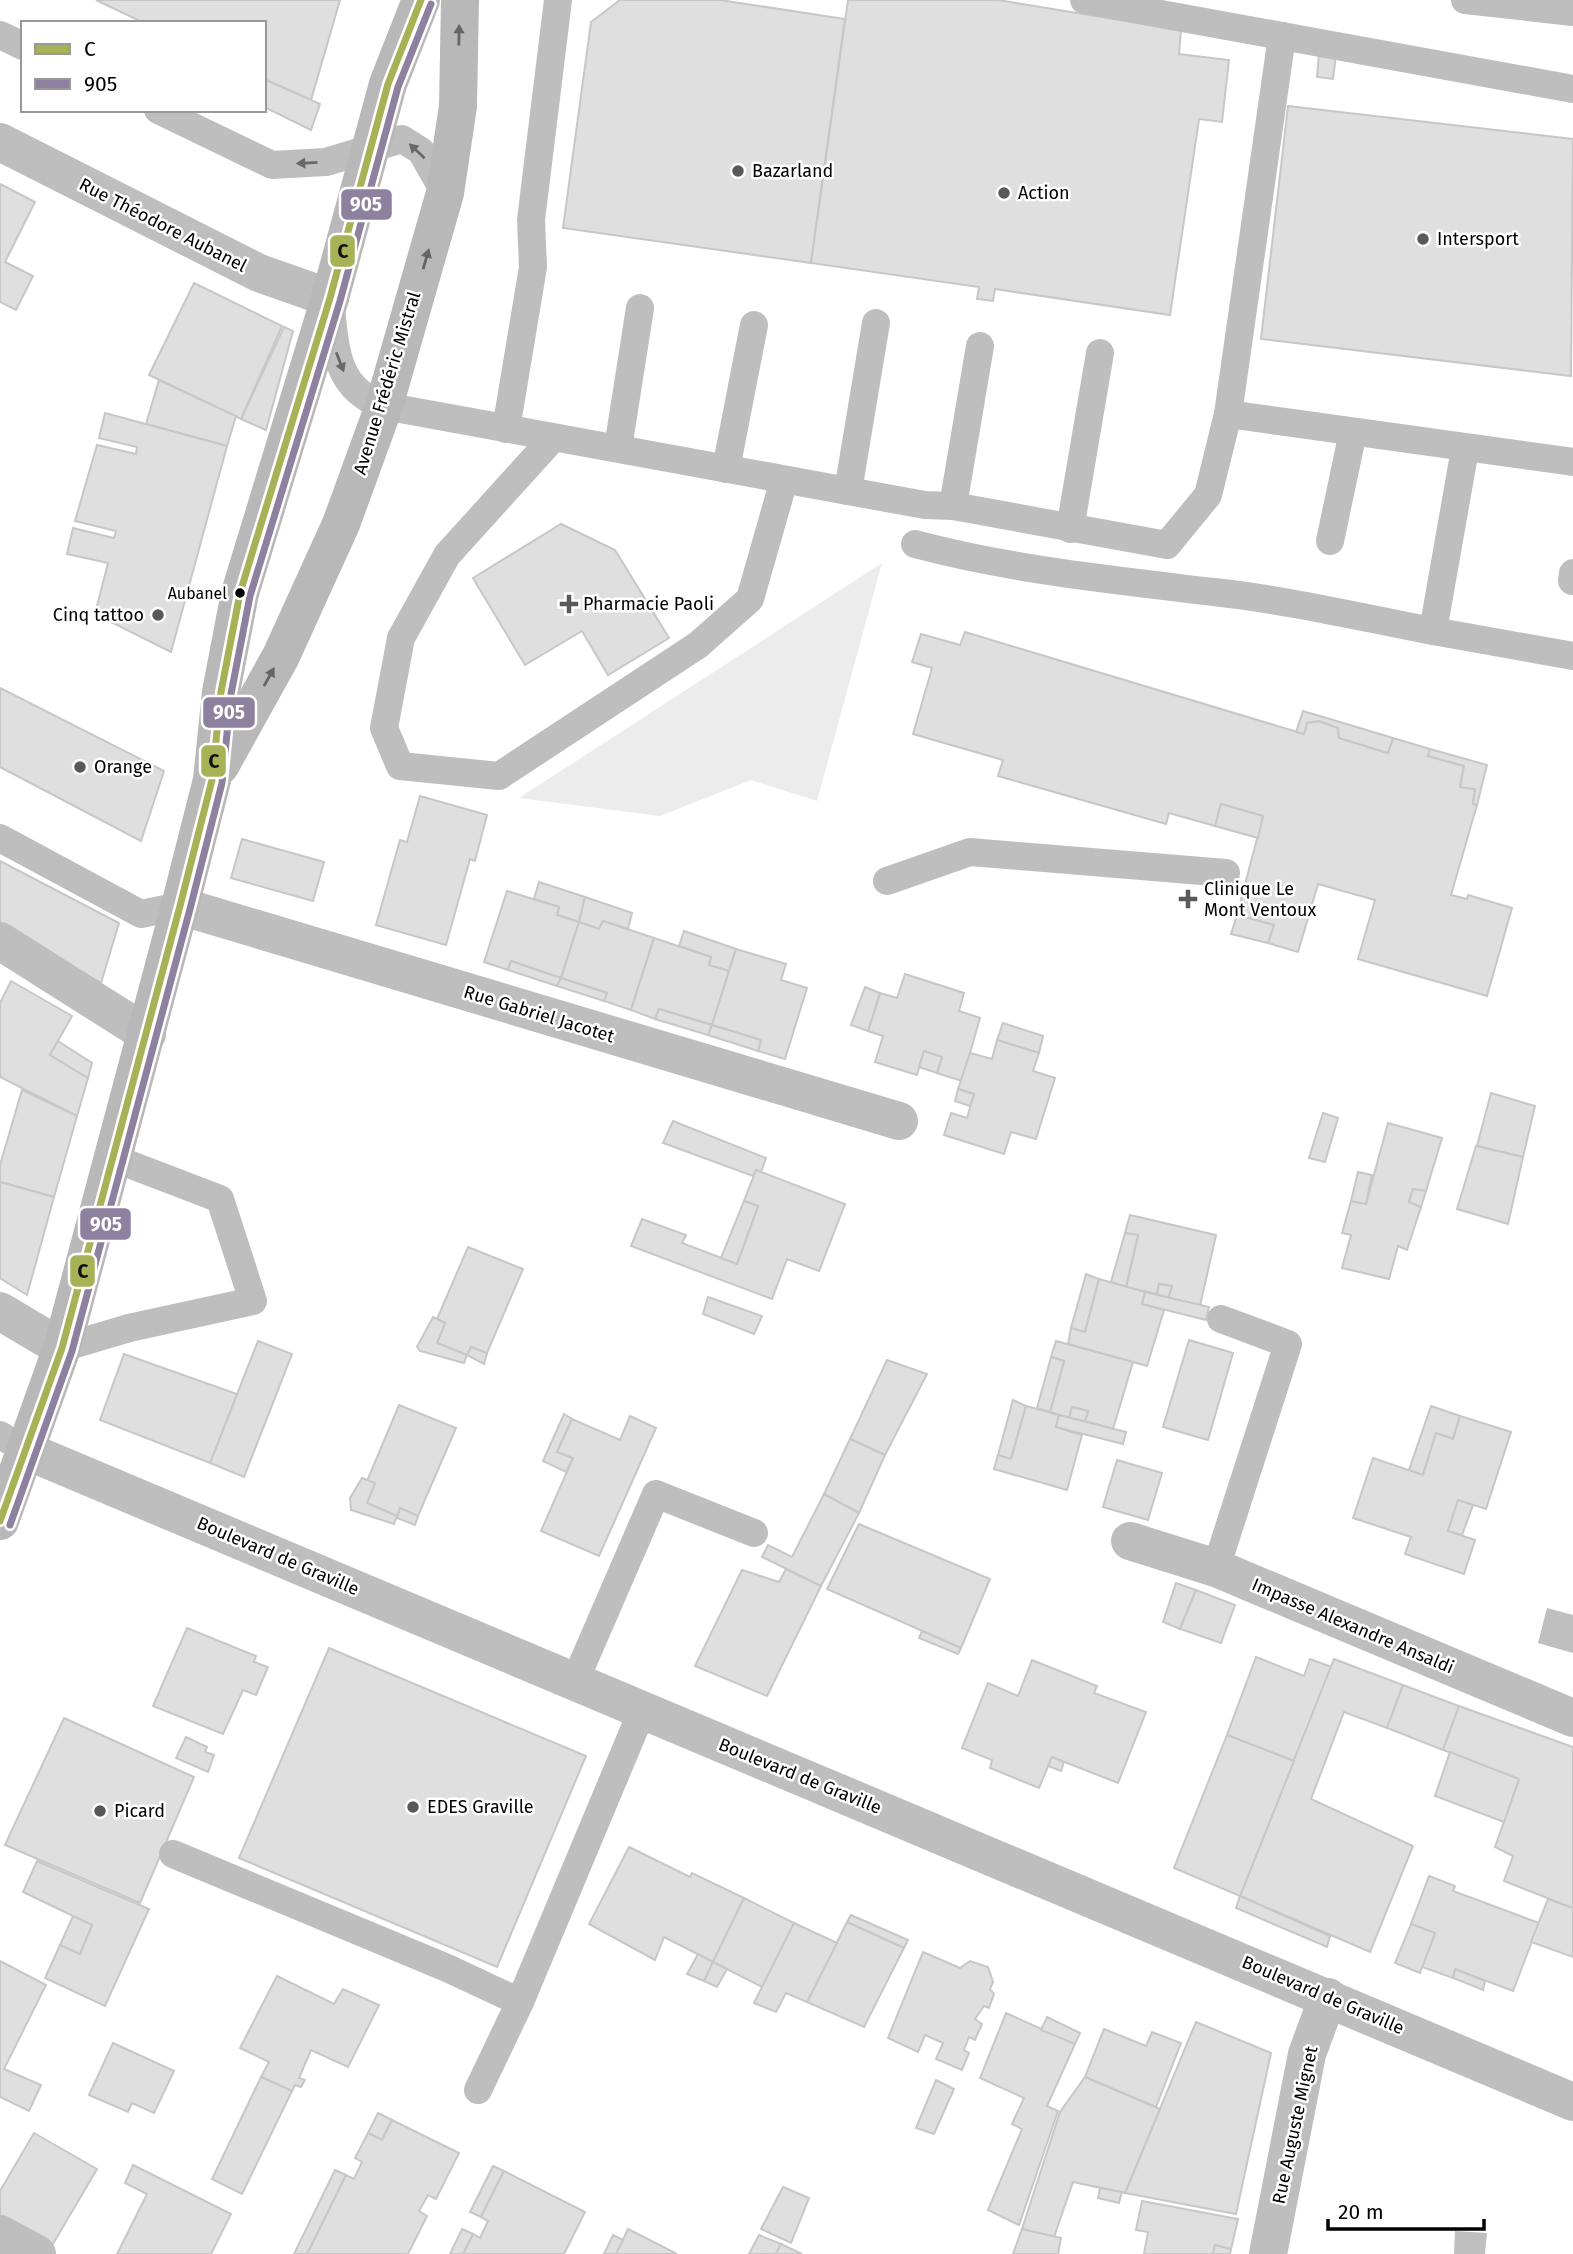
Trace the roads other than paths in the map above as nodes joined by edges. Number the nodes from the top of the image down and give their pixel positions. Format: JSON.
{"nodes":[{"id":1,"x":421,"y":0,"type":"edge"},
{"id":2,"x":460,"y":0,"type":"edge"},
{"id":3,"x":558,"y":0,"type":"edge"},
{"id":4,"x":1084,"y":0,"type":"edge"},
{"id":5,"x":1465,"y":0,"type":"edge"},
{"id":6,"x":1573,"y":12,"type":"edge"},
{"id":7,"x":0,"y":35,"type":"edge"},
{"id":8,"x":1282,"y":36,"type":"junction"},
{"id":9,"x":21,"y":45,"type":"edge"},
{"id":10,"x":1573,"y":89,"type":"edge"},
{"id":11,"x":162,"y":112,"type":"edge"},
{"id":12,"x":0,"y":142,"type":"edge"},
{"id":13,"x":372,"y":146,"type":"junction"},
{"id":14,"x":445,"y":193,"type":"junction"},
{"id":15,"x":330,"y":298,"type":"junction"},
{"id":16,"x":640,"y":308,"type":"dead end"},
{"id":17,"x":876,"y":323,"type":"dead end"},
{"id":18,"x":754,"y":325,"type":"dead end"},
{"id":19,"x":980,"y":346,"type":"dead end"},
{"id":20,"x":1100,"y":353,"type":"dead end"},
{"id":21,"x":384,"y":406,"type":"junction"},
{"id":22,"x":1228,"y":414,"type":"junction"},
{"id":23,"x":506,"y":429,"type":"junction"},
{"id":24,"x":1353,"y":432,"type":"junction"},
{"id":25,"x":553,"y":438,"type":"junction"},
{"id":26,"x":618,"y":448,"type":"junction"},
{"id":27,"x":1465,"y":449,"type":"junction"},
{"id":28,"x":1573,"y":461,"type":"edge"},
{"id":29,"x":726,"y":469,"type":"junction"},
{"id":30,"x":783,"y":480,"type":"junction"},
{"id":31,"x":848,"y":491,"type":"junction"},
{"id":32,"x":953,"y":506,"type":"junction"},
{"id":33,"x":1070,"y":529,"type":"junction"},
{"id":34,"x":1331,"y":541,"type":"dead end"},
{"id":35,"x":915,"y":544,"type":"dead end"},
{"id":36,"x":1433,"y":631,"type":"junction"},
{"id":37,"x":1573,"y":656,"type":"edge"},
{"id":38,"x":212,"y":780,"type":"junction"},
{"id":39,"x":0,"y":838,"type":"edge"},
{"id":40,"x":1226,"y":873,"type":"dead end"},
{"id":41,"x":887,"y":881,"type":"dead end"},
{"id":42,"x":180,"y":906,"type":"junction"},
{"id":43,"x":0,"y":941,"type":"edge"},
{"id":44,"x":147,"y":1034,"type":"junction"},
{"id":45,"x":899,"y":1121,"type":"dead end"},
{"id":46,"x":113,"y":1158,"type":"junction"},
{"id":47,"x":0,"y":1311,"type":"edge"},
{"id":48,"x":1221,"y":1319,"type":"dead end"},
{"id":49,"x":62,"y":1348,"type":"junction"},
{"id":50,"x":14,"y":1443,"type":"edge"},
{"id":51,"x":0,"y":1521,"type":"edge"},
{"id":52,"x":754,"y":1533,"type":"dead end"},
{"id":53,"x":1130,"y":1541,"type":"dead end"},
{"id":54,"x":1216,"y":1568,"type":"junction"},
{"id":55,"x":575,"y":1681,"type":"junction"},
{"id":56,"x":642,"y":1711,"type":"junction"},
{"id":57,"x":1573,"y":1718,"type":"edge"},
{"id":58,"x":173,"y":1854,"type":"dead end"},
{"id":59,"x":1328,"y":1997,"type":"junction"},
{"id":60,"x":520,"y":2002,"type":"junction"},
{"id":61,"x":478,"y":2090,"type":"dead end"},
{"id":62,"x":1573,"y":2102,"type":"edge"},
{"id":63,"x":0,"y":2234,"type":"edge"},
{"id":64,"x":37,"y":2254,"type":"edge"},
{"id":65,"x":1268,"y":2254,"type":"edge"}],
"edges":[{"from":1,"to":13,"type":"main road","name":"Avenue Frédéric Mistral"},
{"from":14,"to":2,"type":"main road","name":"Avenue Frédéric Mistral","one_way":true},
{"from":3,"to":23,"type":"lane"},
{"from":4,"to":8,"type":"lane"},
{"from":5,"to":6,"type":"lane"},
{"from":7,"to":9,"type":"lane"},
{"from":8,"to":10,"type":"lane"},
{"from":8,"to":22,"type":"lane"},
{"from":13,"to":11,"type":"lane","one_way":true},
{"from":12,"to":15,"type":"street","name":"Rue Théodore Aubanel"},
{"from":14,"to":13,"type":"lane","one_way":true},
{"from":13,"to":15,"type":"main road","name":"Avenue Frédéric Mistral"},
{"from":21,"to":14,"type":"main road","name":"Avenue Frédéric Mistral","one_way":true},
{"from":15,"to":21,"type":"lane","one_way":true},
{"from":15,"to":38,"type":"main road","name":"Avenue Frédéric Mistral"},
{"from":16,"to":26,"type":"lane"},
{"from":17,"to":31,"type":"lane"},
{"from":18,"to":29,"type":"lane"},
{"from":19,"to":32,"type":"lane"},
{"from":20,"to":33,"type":"lane"},
{"from":21,"to":23,"type":"lane"},
{"from":38,"to":21,"type":"main road","name":"Avenue Frédéric Mistral","one_way":true},
{"from":22,"to":24,"type":"lane"},
{"from":22,"to":33,"type":"lane"},
{"from":23,"to":25,"type":"lane"},
{"from":24,"to":27,"type":"lane"},
{"from":24,"to":34,"type":"lane"},
{"from":25,"to":26,"type":"lane"},
{"from":25,"to":30,"type":"lane"},
{"from":26,"to":29,"type":"lane"},
{"from":27,"to":28,"type":"lane"},
{"from":27,"to":36,"type":"lane"},
{"from":29,"to":30,"type":"lane"},
{"from":30,"to":31,"type":"lane"},
{"from":31,"to":32,"type":"lane"},
{"from":32,"to":33,"type":"lane"},
{"from":35,"to":36,"type":"lane"},
{"from":36,"to":37,"type":"lane"},
{"from":38,"to":42,"type":"main road","name":"Avenue Frédéric Mistral"},
{"from":39,"to":42,"type":"lane"},
{"from":40,"to":41,"type":"lane"},
{"from":42,"to":44,"type":"main road","name":"Avenue Frédéric Mistral"},
{"from":42,"to":45,"type":"street","name":"Rue Gabriel Jacotet"},
{"from":43,"to":44,"type":"street"},
{"from":44,"to":46,"type":"main road","name":"Avenue Frédéric Mistral"},
{"from":46,"to":49,"type":"main road","name":"Avenue Frédéric Mistral"},
{"from":46,"to":49,"type":"lane"},
{"from":47,"to":49,"type":"street"},
{"from":48,"to":54,"type":"lane"},
{"from":49,"to":50,"type":"main road","name":"Avenue Frédéric Mistral"},
{"from":50,"to":51,"type":"main road","name":"Avenue Frédéric Mistral"},
{"from":50,"to":55,"type":"street","name":"Boulevard de Graville"},
{"from":52,"to":55,"type":"lane"},
{"from":53,"to":54,"type":"street","name":"Impasse Alexandre Ansaldi"},
{"from":54,"to":57,"type":"street","name":"Impasse Alexandre Ansaldi"},
{"from":55,"to":56,"type":"street","name":"Boulevard de Graville"},
{"from":56,"to":59,"type":"street","name":"Boulevard de Graville"},
{"from":56,"to":60,"type":"lane"},
{"from":58,"to":60,"type":"lane"},
{"from":59,"to":62,"type":"street","name":"Boulevard de Graville"},
{"from":59,"to":65,"type":"street","name":"Rue Auguste Mignet"},
{"from":60,"to":61,"type":"lane"},
{"from":63,"to":64,"type":"street"}]}
